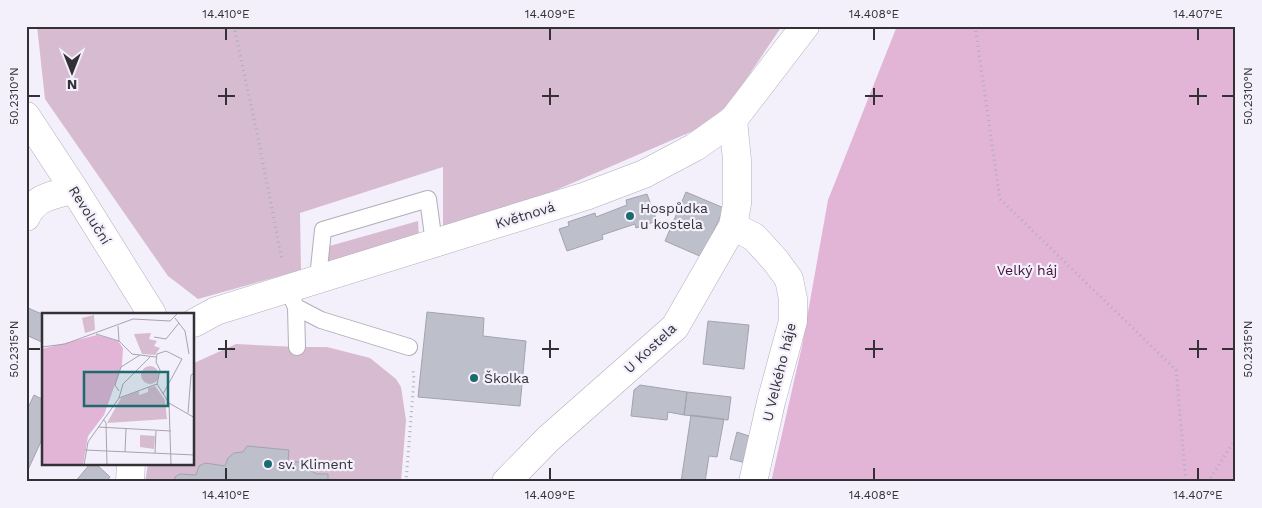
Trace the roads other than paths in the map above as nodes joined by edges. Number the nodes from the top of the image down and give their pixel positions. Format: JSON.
{"nodes":[{"id":1,"x":805,"y":26,"type":"edge"},
{"id":2,"x":26,"y":116,"type":"edge"},
{"id":3,"x":733,"y":120,"type":"junction"},
{"id":4,"x":74,"y":189,"type":"junction"},
{"id":5,"x":26,"y":217,"type":"edge"},
{"id":6,"x":733,"y":226,"type":"junction"},
{"id":7,"x":434,"y":243,"type":"junction"},
{"id":8,"x":318,"y":278,"type":"junction"},
{"id":9,"x":291,"y":297,"type":"junction"},
{"id":10,"x":151,"y":313,"type":"edge"},
{"id":11,"x":195,"y":322,"type":"edge"},
{"id":12,"x":297,"y":348,"type":"dead end"},
{"id":13,"x":409,"y":348,"type":"road end"},
{"id":14,"x":131,"y":466,"type":"edge"},
{"id":15,"x":130,"y":482,"type":"edge"},
{"id":16,"x":506,"y":482,"type":"edge"},
{"id":17,"x":753,"y":482,"type":"edge"}],
"edges":[{"from":1,"to":3,"type":"street","name":"Květnová"},
{"from":2,"to":4,"type":"street","name":"Revoluční"},
{"from":3,"to":6,"type":"street","name":"U Kostela"},
{"from":3,"to":7,"type":"street","name":"Květnová"},
{"from":4,"to":5,"type":"street"},
{"from":4,"to":10,"type":"street","name":"Revoluční"},
{"from":6,"to":16,"type":"street","name":"U Kostela"},
{"from":6,"to":17,"type":"street","name":"U Velkého háje"},
{"from":7,"to":8,"type":"street","name":"Květnová"},
{"from":7,"to":8,"type":"lane"},
{"from":8,"to":9,"type":"street","name":"Květnová"},
{"from":9,"to":11,"type":"street","name":"Květnová"},
{"from":9,"to":12,"type":"lane"},
{"from":9,"to":13,"type":"lane"},
{"from":14,"to":15,"type":"street"}]}
